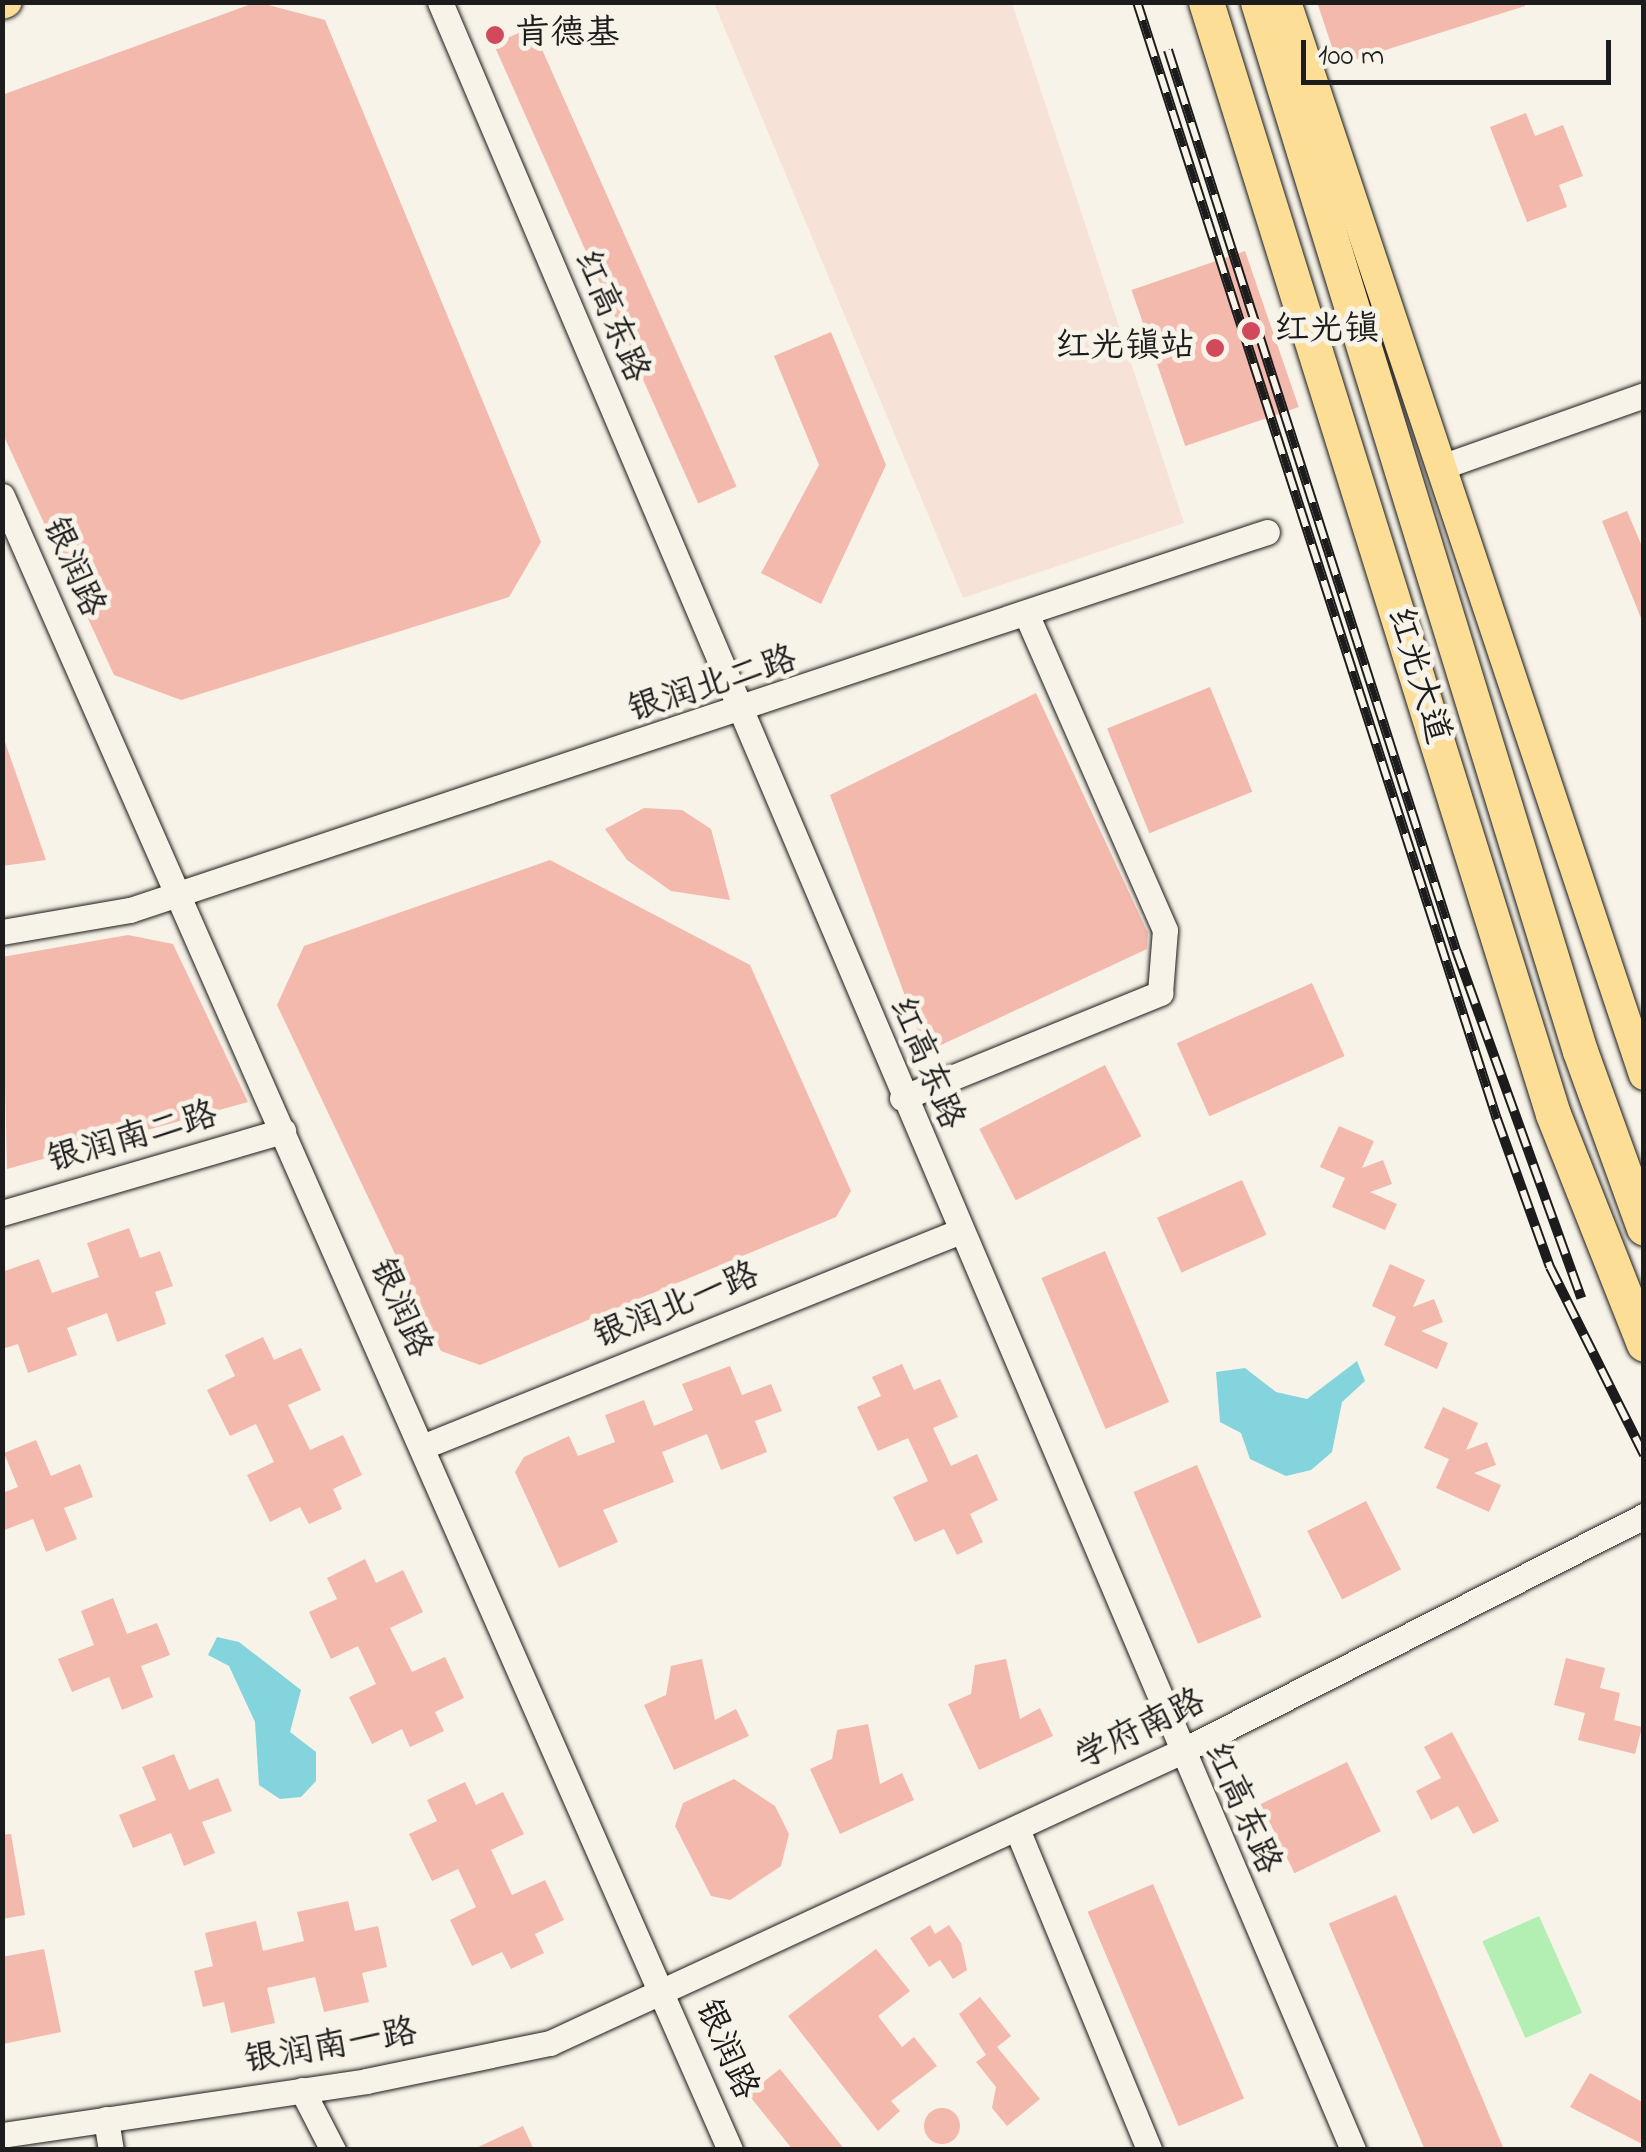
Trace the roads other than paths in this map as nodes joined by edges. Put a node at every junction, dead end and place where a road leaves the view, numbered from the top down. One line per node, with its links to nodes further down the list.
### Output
1 (440, 2): 10 (street, 红高东路)
2 (1206, 2): 20 (highway, 红光大道)
3 (1258, 2): 18 (highway, 红光大道)
4 (1286, 2): 6 (main road)
5 (1644, 394): 6 (street)
6 (1441, 467): 14 (main road)
7 (2, 496): 11 (street, 银润路)
8 (1268, 532): 9 (street, 银润北二路)
9 (1027, 616): 10 (street, 银润北二路); 15 (street)
10 (740, 714): 11 (street, 银润北二路); 15 (street, 红高东路)
11 (176, 895): 12 (street); 13 (street); 16 (street, 银润路)
12 (2, 915)
13 (2, 932)
14 (1644, 1075)
15 (902, 1098): 19 (street, 红高东路)
16 (283, 1132): 17 (street, 银润南二路); 21 (street, 银润路)
17 (2, 1214)
18 (1644, 1228)
19 (958, 1232): 21 (street, 银润北一路); 23 (street, 红高东路)
20 (1644, 1344)
21 (422, 1447): 25 (street, 银润路)
22 (1644, 1516): 23 (street, 学府南路)
23 (1178, 1754): 24 (street, 学府南路); 33 (street, 红高东路)
24 (1016, 1829): 25 (street, 学府南路); 32 (street)
25 (662, 1995): 26 (street, 银润南一路); 31 (street, 银润路)
26 (302, 2090): 27 (street, 银润南一路); 30 (street)
27 (106, 2119): 28 (street, 银润南一路); 29 (street)
28 (2, 2134)
29 (111, 2150)
30 (333, 2150)
31 (730, 2150)
32 (1148, 2150)
33 (1352, 2150)

